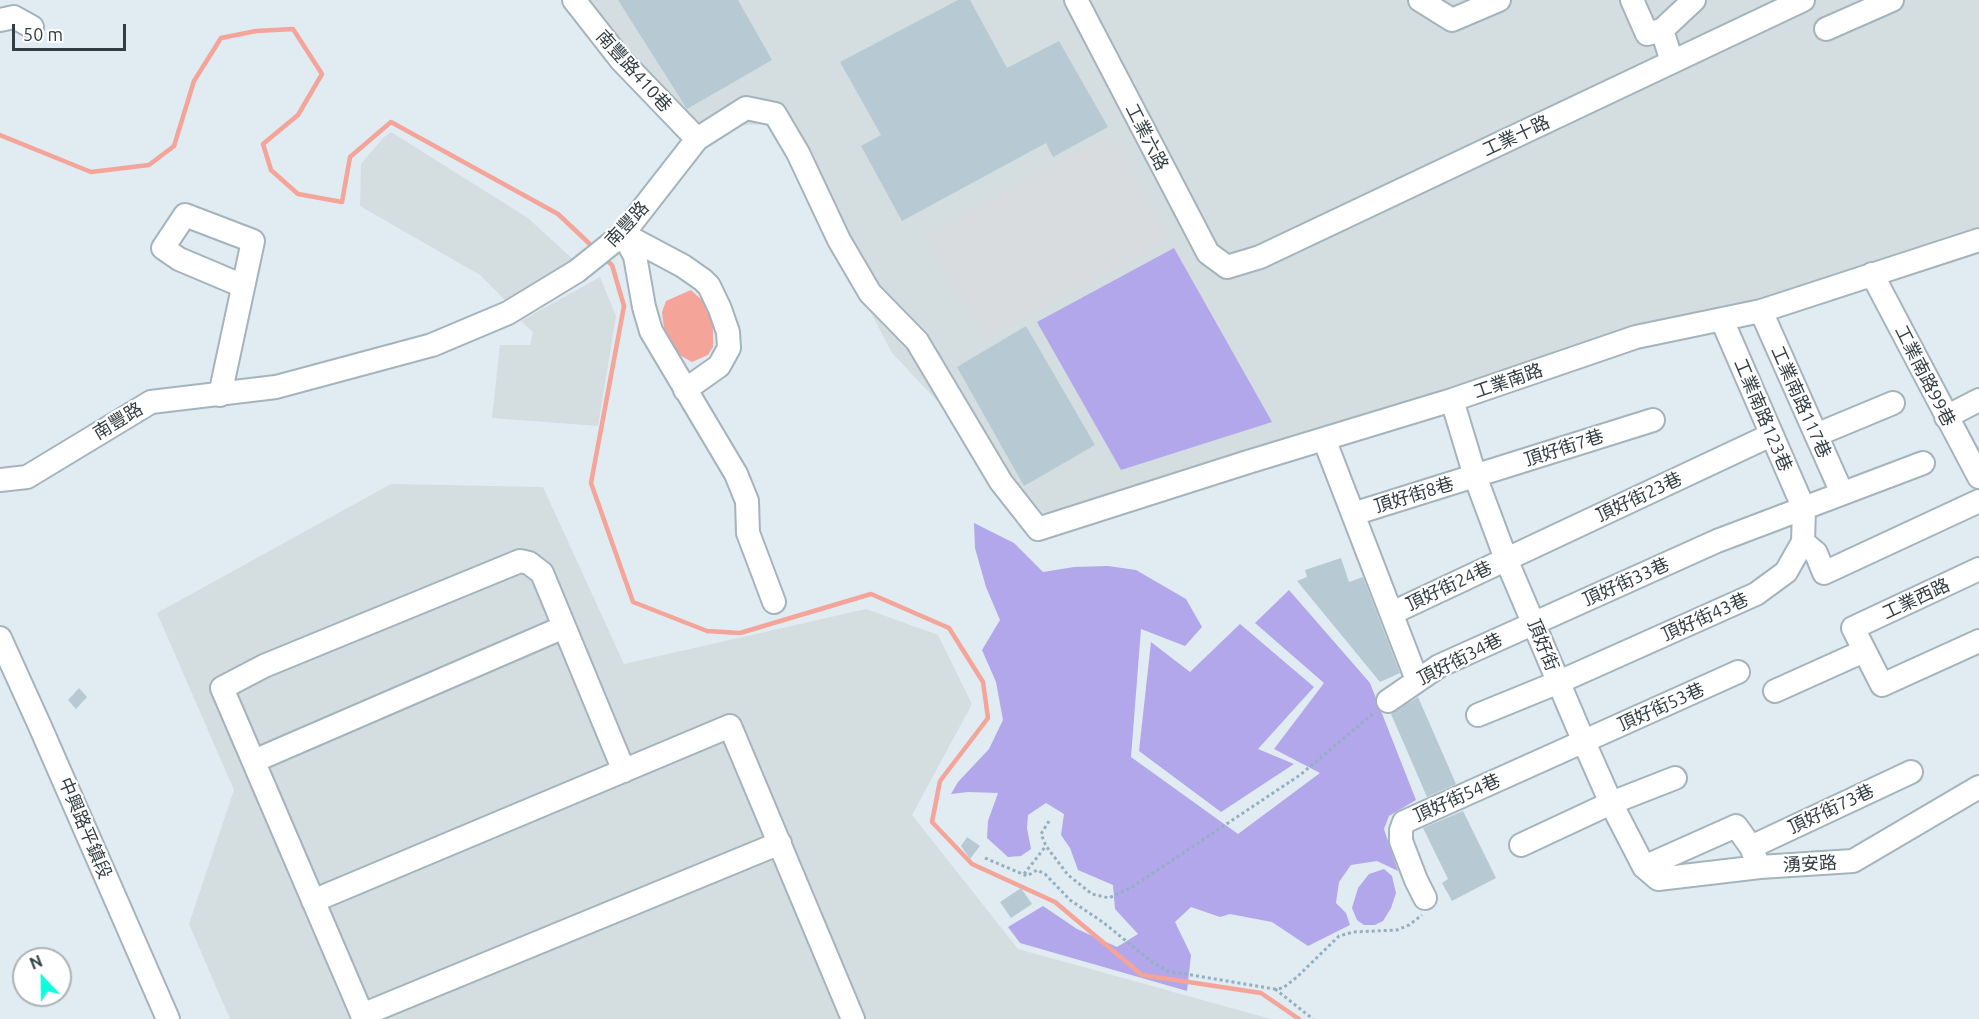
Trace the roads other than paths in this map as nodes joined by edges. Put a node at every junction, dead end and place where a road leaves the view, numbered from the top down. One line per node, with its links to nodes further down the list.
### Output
1 (574, 0): 14 (street, 南豐路410巷)
2 (1076, 0): 17 (street, 工業六路)
3 (1420, 0): 4 (street)
4 (1499, 0)
5 (1632, 0): 12 (street)
6 (1694, 0): 12 (street)
7 (1803, 0): 13 (street, 工業十路)
8 (1892, 0): 11 (street)
9 (0, 20): 10 (street)
10 (32, 27)
11 (1826, 29)
12 (1662, 30): 13 (street)
13 (1672, 62): 17 (street, 工業十路)
14 (697, 139): 15 (street, 南豐路); 40 (street, 南豐路)
15 (623, 234): 22 (street); 22 (street); 23 (street, 南豐路)
16 (1979, 240): 18 (street, 工業南路)
17 (1227, 267)
18 (1872, 274): 20 (street, 工業南路); 27 (street, 工業南路99巷)
19 (243, 286): 23 (street)
20 (1761, 311): 21 (street, 工業南路); 30 (street, 工業南路117巷)
21 (1722, 320): 24 (street, 工業南路); 29 (street, 工業南路123巷)
22 (685, 390): 44 (street)
23 (220, 395): 35 (street, 南豐路)
24 (1452, 400): 31 (street, 工業南路); 33 (street, 頂好街)
25 (1979, 400): 27 (street)
26 (1893, 403): 30 (street)
27 (1946, 417): 34 (street, 工業南路99巷)
28 (1653, 420): 33 (street, 頂好街7巷)
29 (1771, 435): 38 (street, 工業南路123巷); 42 (street, 頂好街23巷)
30 (1816, 435): 36 (street, 工業南路117巷)
31 (1323, 440): 39 (street); 40 (street, 工業南路)
32 (1923, 463): 36 (street, 頂好街33巷)
33 (1475, 476): 39 (street, 頂好街8巷); 42 (street, 頂好街)
34 (1979, 477)
35 (0, 480)
36 (1842, 493): 38 (street, 頂好街33巷)
37 (1979, 501): 41 (street)
38 (1804, 509): 41 (street, 頂好街43巷); 46 (street, 頂好街33巷)
39 (1353, 514): 45 (street)
40 (1038, 529)
41 (1803, 542): 53 (street, 頂好街43巷)
42 (1506, 559): 45 (street, 頂好街24巷); 46 (street, 頂好街)
43 (1979, 569): 50 (street, 工業西路)
44 (774, 602)
45 (1392, 613): 52 (street)
46 (1534, 623): 52 (street, 頂好街34巷); 53 (street, 頂好街)
47 (564, 627): 58 (street); 58 (street); 59 (street)
48 (0, 638): 72 (street, 中興路平鎮段)
49 (1979, 641): 50 (street)
50 (1864, 651): 54 (street)
51 (1738, 672): 57 (street, 頂好街53巷)
52 (1416, 680): 55 (street, 頂好街34巷)
53 (1558, 682): 56 (street, 頂好街43巷); 57 (street, 頂好街)
54 (1775, 692)
55 (1388, 701)
56 (1478, 715)
57 (1584, 742): 63 (street, 頂好街); 68 (street, 頂好街54巷)
58 (254, 761): 69 (street)
59 (624, 771): 64 (street); 69 (street)
60 (1911, 772): 66 (street, 頂好街73巷)
61 (1675, 778): 63 (street)
62 (1979, 787): 66 (street, 湧安路)
63 (1611, 803): 65 (street); 67 (street, 頂好街)
64 (780, 843): 70 (street); 71 (street)
65 (1521, 845)
66 (1755, 857): 67 (street, 湧安路); 67 (street)
67 (1651, 873)
68 (1425, 898)
69 (313, 901): 71 (street)
70 (844, 1016)
71 (363, 1017)
72 (168, 1019)

